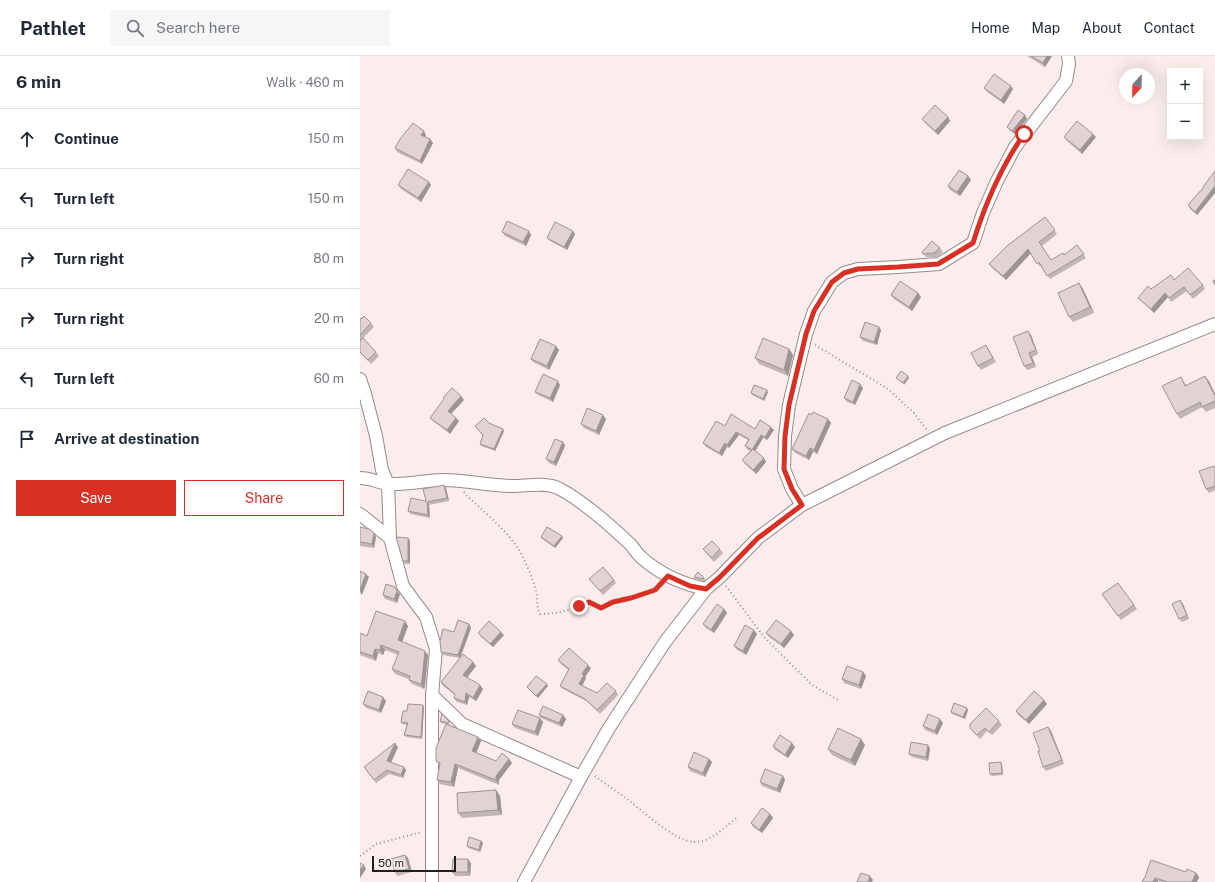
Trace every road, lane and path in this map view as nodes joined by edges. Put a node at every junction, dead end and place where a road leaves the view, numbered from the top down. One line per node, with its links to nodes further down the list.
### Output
1 (1068, 56): 3 (street)
2 (1215, 324): 5 (street)
3 (805, 339): 5 (path); 9 (street)
4 (360, 379): 8 (street)
5 (934, 439): 9 (street)
6 (360, 478): 8 (street)
7 (457, 481): 8 (street); 12 (street); 12 (path)
8 (388, 484): 11 (street)
9 (802, 505): 13 (street)
10 (360, 514): 11 (street)
11 (390, 538): 15 (street)
12 (668, 576): 14 (street)
13 (720, 577): 14 (street); 16 (path)
14 (706, 589): 17 (street)
15 (432, 695): 17 (street); 19 (street)
16 (838, 700)
17 (583, 773): 18 (path); 22 (street)
18 (738, 817)
19 (433, 829): 20 (path); 21 (street)
20 (360, 856)
21 (432, 882)
22 (524, 882)

